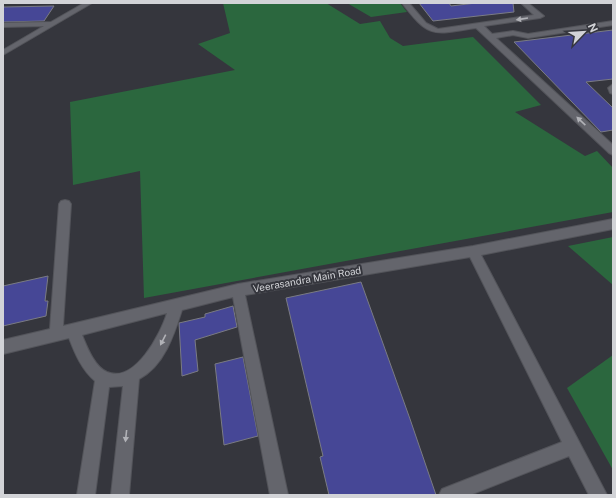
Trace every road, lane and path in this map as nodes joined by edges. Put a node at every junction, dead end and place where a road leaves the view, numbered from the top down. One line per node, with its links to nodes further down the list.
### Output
1 (90, 3): 5 (street)
2 (405, 3): 8 (street)
3 (524, 3): 6 (street)
4 (613, 23): 6 (street)
5 (52, 24): 7 (street); 10 (street)
6 (549, 24): 8 (street, one-way to 8); 9 (street)
7 (3, 25)
8 (480, 26): 9 (street)
9 (490, 37): 13 (street, one-way to 9)
10 (3, 53)
11 (613, 87): 12 (street)
12 (613, 91)
13 (612, 149)
14 (65, 204): 20 (street)
15 (613, 224): 16 (street, Veerasandra Main Road)
16 (473, 250): 17 (street, Veerasandra Main Road); 24 (street)
17 (238, 290): 18 (street, Veerasandra Main Road); 27 (street)
18 (177, 304): 19 (street, Veerasandra Main Road); 22 (street, one-way to 22)
19 (72, 330): 20 (street, Veerasandra Main Road); 23 (street)
20 (56, 334): 21 (street, Veerasandra Main Road)
21 (3, 348)
22 (132, 375): 23 (street); 26 (street, one-way to 26)
23 (103, 378): 25 (street)
24 (573, 446): 28 (street); 29 (street)
25 (86, 495)
26 (120, 495)
27 (279, 495)
28 (448, 495)
29 (598, 495)

